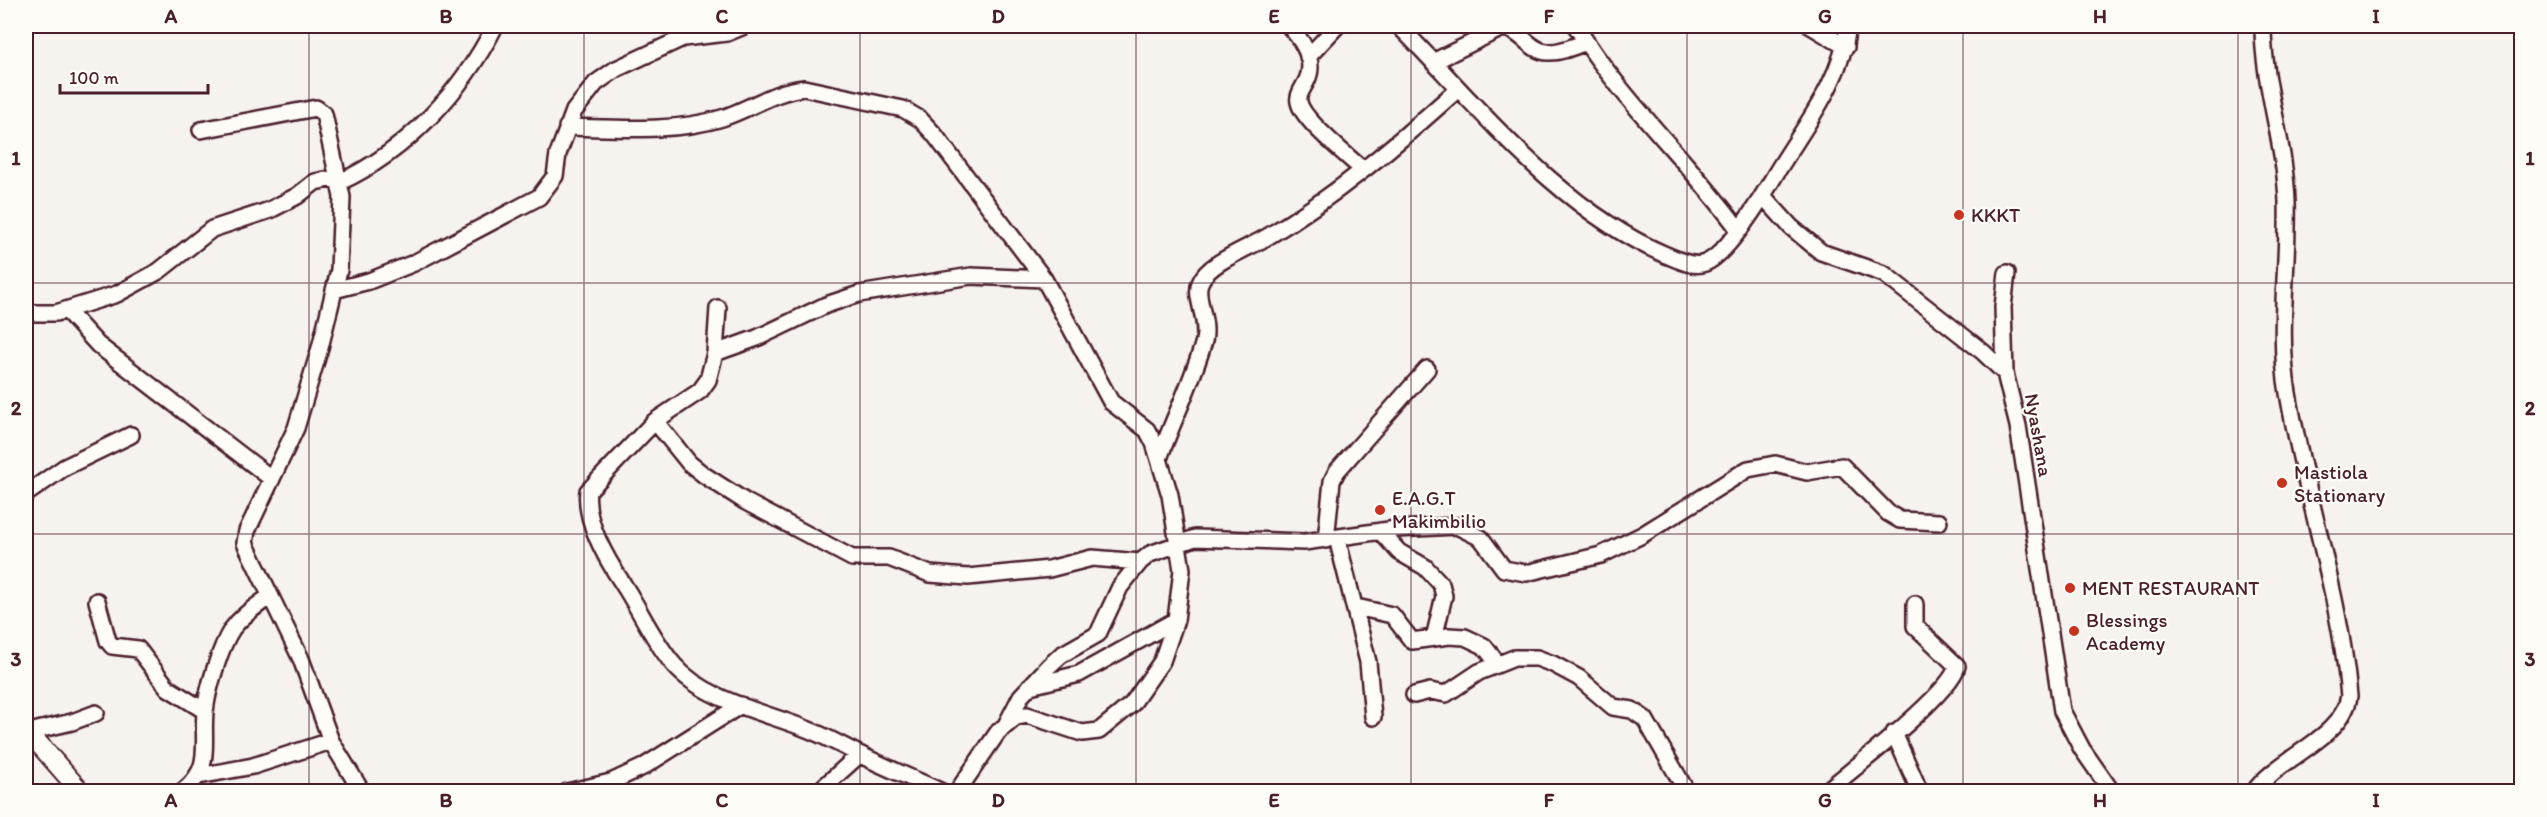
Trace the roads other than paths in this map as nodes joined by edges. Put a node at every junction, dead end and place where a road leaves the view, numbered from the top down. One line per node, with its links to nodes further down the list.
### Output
1 (495, 26): 19 (street)
2 (744, 26): 10 (street)
3 (1289, 26): 13 (street)
4 (1336, 26): 13 (street)
5 (1399, 26): 14 (street)
6 (1576, 26): 11 (street)
7 (1811, 26): 12 (street)
8 (1848, 26): 12 (street)
9 (2263, 26): 73 (street)
10 (682, 32): 16 (street)
11 (1586, 42): 14 (street); 21 (street)
12 (1846, 47): 20 (street)
13 (1308, 57): 18 (street)
14 (1433, 62): 15 (street)
15 (1458, 89): 18 (street); 21 (street)
16 (567, 127): 23 (street); 24 (street)
17 (201, 130): 19 (street)
18 (1363, 170): 31 (street)
19 (339, 180): 24 (street); 26 (street)
20 (1763, 196): 21 (street); 30 (street, Nyashana)
21 (1739, 230)
22 (2007, 273): 30 (street)
23 (1044, 279): 28 (street); 33 (street)
24 (334, 290): 36 (street)
25 (718, 308): 28 (street)
26 (67, 310): 27 (street); 36 (street)
27 (26, 313)
28 (715, 353): 32 (street)
29 (1427, 369): 40 (street)
30 (2005, 373): 72 (street, Nyashana)
31 (1176, 413): 33 (street); 35 (street)
32 (655, 421): 42 (street); 52 (street)
33 (1147, 430): 35 (street)
34 (130, 435): 37 (street)
35 (1160, 456): 41 (street)
36 (272, 479): 43 (street)
37 (26, 494)
38 (1939, 522): 39 (street)
39 (1380, 531): 40 (street); 48 (street)
40 (1332, 539): 41 (street); 46 (street)
41 (1179, 543): 42 (street); 47 (street)
42 (1140, 562): 50 (street)
43 (270, 596): 53 (street); 59 (street)
44 (97, 601): 53 (street)
45 (1915, 604): 58 (street)
46 (1356, 607): 48 (street); 55 (street)
47 (1176, 620): 50 (street); 56 (street)
48 (1434, 638): 49 (street)
49 (1498, 664): 51 (street); 69 (street)
50 (1030, 686): 56 (street)
51 (1414, 695)
52 (741, 705): 60 (street); 66 (street)
53 (205, 711): 61 (street)
54 (96, 713): 57 (street)
55 (1373, 717)
56 (1006, 723): 68 (street)
57 (27, 731): 63 (main road)
58 (1894, 733): 70 (street); 71 (street)
59 (332, 741): 61 (street); 65 (street)
60 (859, 755): 62 (street); 67 (street)
61 (200, 776): 64 (street)
62 (932, 789)
63 (81, 792)
64 (182, 792)
65 (362, 792)
66 (567, 792)
67 (818, 792)
68 (957, 792)
69 (1687, 792)
70 (1825, 792)
71 (1920, 792)
72 (2112, 792)
73 (2254, 792)

